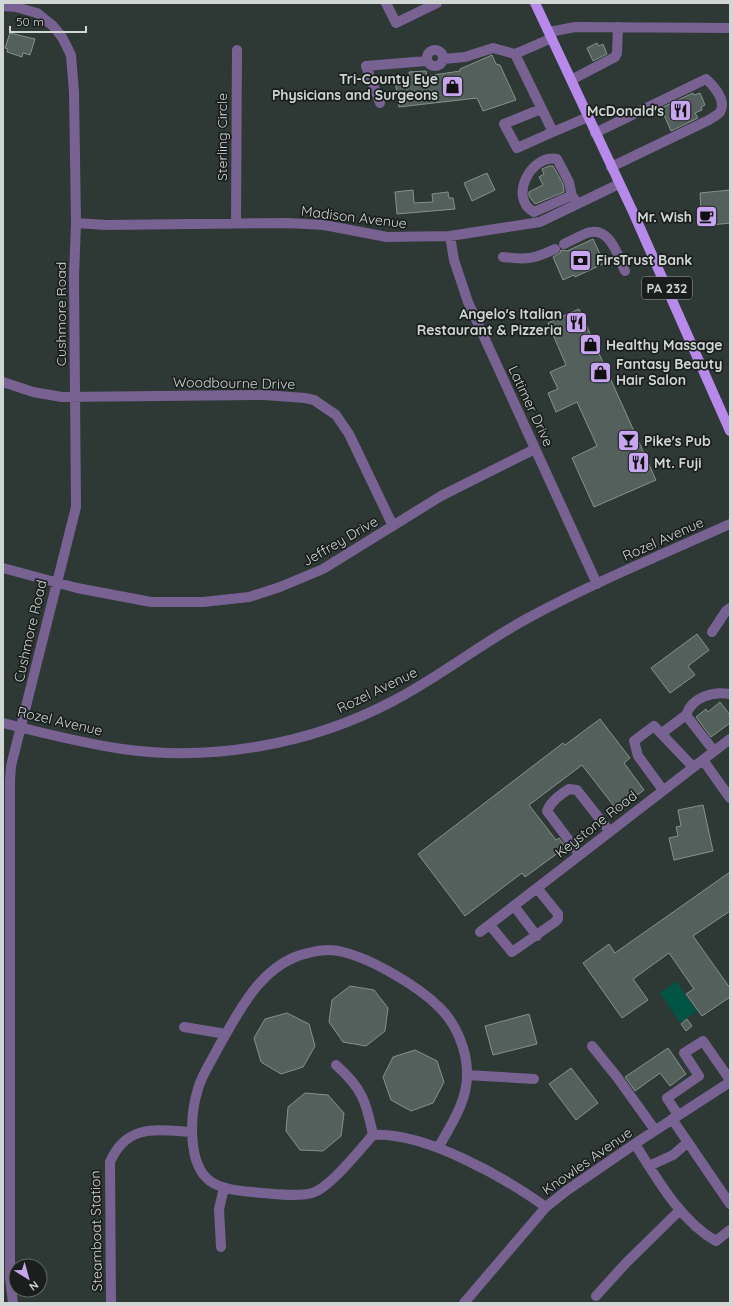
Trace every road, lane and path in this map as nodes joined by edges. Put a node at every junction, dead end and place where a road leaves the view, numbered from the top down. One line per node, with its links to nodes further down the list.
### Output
1 (386, 3): 2 (street)
2 (437, 3)
3 (536, 3): 7 (main road, PA 232)
4 (3, 6): 19 (street, Cushmore Road)
5 (618, 27): 6 (street); 7 (street); 10 (street)
6 (730, 28)
7 (550, 35): 9 (street); 10 (main road, PA 232)
8 (237, 50): 20 (street, Sterling Circle)
9 (514, 54): 11 (street); 12 (street)
10 (571, 80): 13 (main road, PA 232)
11 (380, 103)
12 (541, 109): 14 (street); 14 (street)
13 (588, 117): 14 (street); 15 (main road, PA 232)
14 (553, 132)
15 (595, 133): 16 (main road, PA 232); 16 (street)
16 (611, 167): 17 (main road, PA 232)
17 (619, 184): 18 (street, Madison Avenue); 28 (main road, PA 232)
18 (574, 201): 18 (street); 21 (street, Madison Avenue)
19 (76, 223): 20 (street, Madison Avenue); 27 (street, Cushmore Road)
20 (236, 223): 21 (street, Madison Avenue)
21 (450, 236): 29 (street, Latimer Drive)
22 (564, 244): 25 (street)
23 (555, 248): 24 (street)
24 (503, 257)
25 (625, 272)
26 (3, 382): 27 (street, Woodbourne Drive)
27 (75, 396): 31 (street, Woodbourne Drive); 33 (street, Cushmore Road)
28 (730, 431)
29 (535, 449): 31 (street, Jeffrey Drive); 34 (street, Latimer Drive)
30 (730, 524): 34 (street, Rozel Avenue)
31 (393, 526): 33 (street, Jeffrey Drive)
32 (3, 568): 33 (street, Jeffrey Drive)
33 (56, 582): 40 (street, Cushmore Road)
34 (597, 584): 40 (street, Rozel Avenue)
35 (730, 608): 36 (street)
36 (712, 632)
37 (730, 694): 38 (street)
38 (686, 715): 41 (street); 43 (street)
39 (3, 723): 40 (street, Rozel Avenue)
40 (21, 727): 77 (street, Cushmore Road)
41 (662, 733): 45 (street); 46 (street)
42 (730, 739): 43 (street, Keystone Road)
43 (714, 751): 44 (street, Keystone Road)
44 (703, 760): 45 (street, Keystone Road); 47 (street)
45 (693, 767): 46 (street, Keystone Road)
46 (663, 790): 48 (street, Keystone Road)
47 (730, 798)
48 (610, 832): 49 (street, Keystone Road); 49 (street)
49 (580, 855): 50 (street, Keystone Road)
50 (538, 888): 51 (street, Keystone Road); 54 (street)
51 (514, 906): 52 (street, Keystone Road); 54 (street)
52 (490, 925): 53 (street, Keystone Road); 54 (street)
53 (480, 932)
54 (537, 936)
55 (184, 1027): 56 (street)
56 (226, 1034): 59 (street); 64 (street)
57 (592, 1046): 63 (street)
58 (336, 1065): 65 (street)
59 (467, 1075): 60 (street); 68 (street)
60 (534, 1079)
61 (730, 1081): 62 (street, Knowles Avenue); 62 (street)
62 (675, 1117): 63 (street, Knowles Avenue); 66 (street)
63 (655, 1130): 67 (street, Knowles Avenue)
64 (192, 1132): 70 (street); 78 (street, Steamboat Station)
65 (373, 1135): 68 (street); 70 (street)
66 (688, 1142): 69 (street); 71 (street)
67 (635, 1144): 69 (street); 72 (street, Knowles Avenue)
68 (438, 1148): 72 (street)
69 (649, 1166): 73 (street)
70 (224, 1188): 75 (street)
71 (730, 1204)
72 (546, 1207): 79 (street, Knowles Avenue)
73 (680, 1210): 74 (street); 76 (street)
74 (730, 1230)
75 (221, 1247)
76 (596, 1296)
77 (13, 1303)
78 (111, 1303)
79 (464, 1303)

